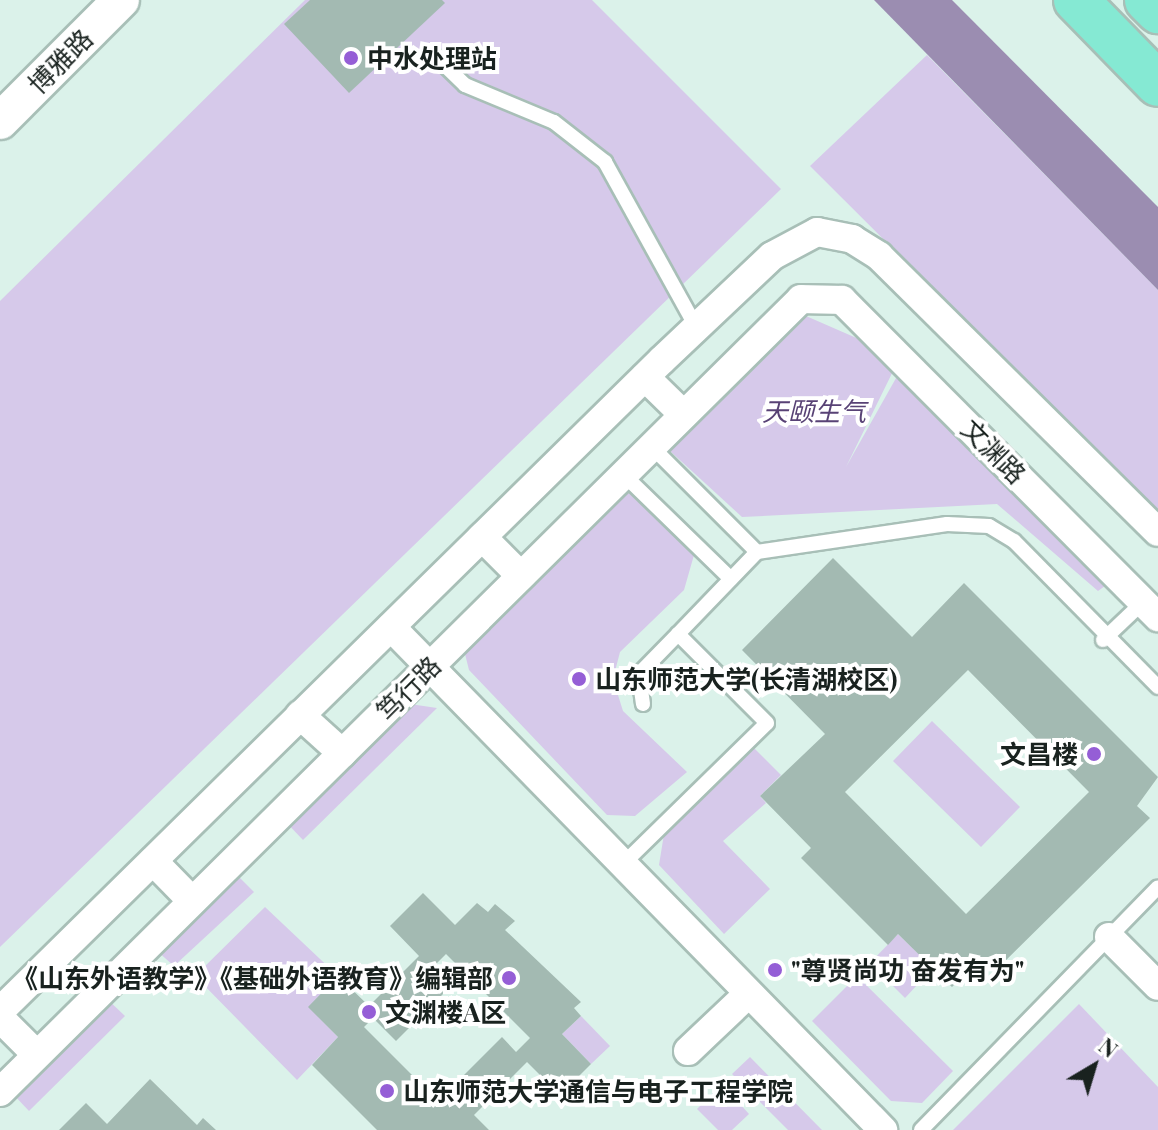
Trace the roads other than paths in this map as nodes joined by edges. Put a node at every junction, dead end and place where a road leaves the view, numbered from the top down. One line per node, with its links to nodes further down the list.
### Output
1 (121, 0): 7 (street, 博雅路)
2 (1076, 0): 6 (main road)
3 (1147, 0): 4 (main road)
4 (1158, 11)
5 (432, 53): 9 (lane)
6 (1158, 84)
7 (0, 121)
8 (823, 296): 11 (street, 笃行路); 19 (street, 文渊路)
9 (696, 327): 10 (street, 笃行路); 14 (street, 笃行路)
10 (645, 377): 11 (street); 15 (street, 笃行路)
11 (684, 415): 12 (street, 笃行路)
12 (652, 447): 13 (street, 笃行路); 16 (lane)
13 (624, 475): 17 (street, 笃行路); 18 (lane)
14 (1158, 532)
15 (482, 537): 17 (street); 20 (street, 笃行路)
16 (757, 552): 18 (lane); 22 (lane)
17 (521, 576): 23 (street, 笃行路)
18 (731, 579): 21 (lane)
19 (1151, 610): 22 (lane)
20 (391, 627): 23 (street); 26 (street, 笃行路)
21 (678, 634): 25 (lane); 29 (lane)
22 (1105, 638): 24 (lane)
23 (430, 667): 27 (street, 笃行路); 29 (street)
24 (1158, 687)
25 (643, 704)
26 (300, 715): 27 (street); 28 (street, 笃行路)
27 (342, 753): 31 (street, 笃行路)
28 (153, 861): 31 (street); 35 (street, 笃行路)
29 (621, 866): 34 (street)
30 (1158, 887): 32 (lane)
31 (192, 901): 38 (street, 笃行路)
32 (1109, 937): 33 (street); 41 (lane)
33 (1158, 986)
34 (748, 994): 37 (street); 40 (street)
35 (0, 1011)
36 (0, 1018): 38 (street)
37 (688, 1051)
38 (37, 1055): 39 (street, 笃行路)
39 (0, 1092)
40 (883, 1130)
41 (921, 1130)

